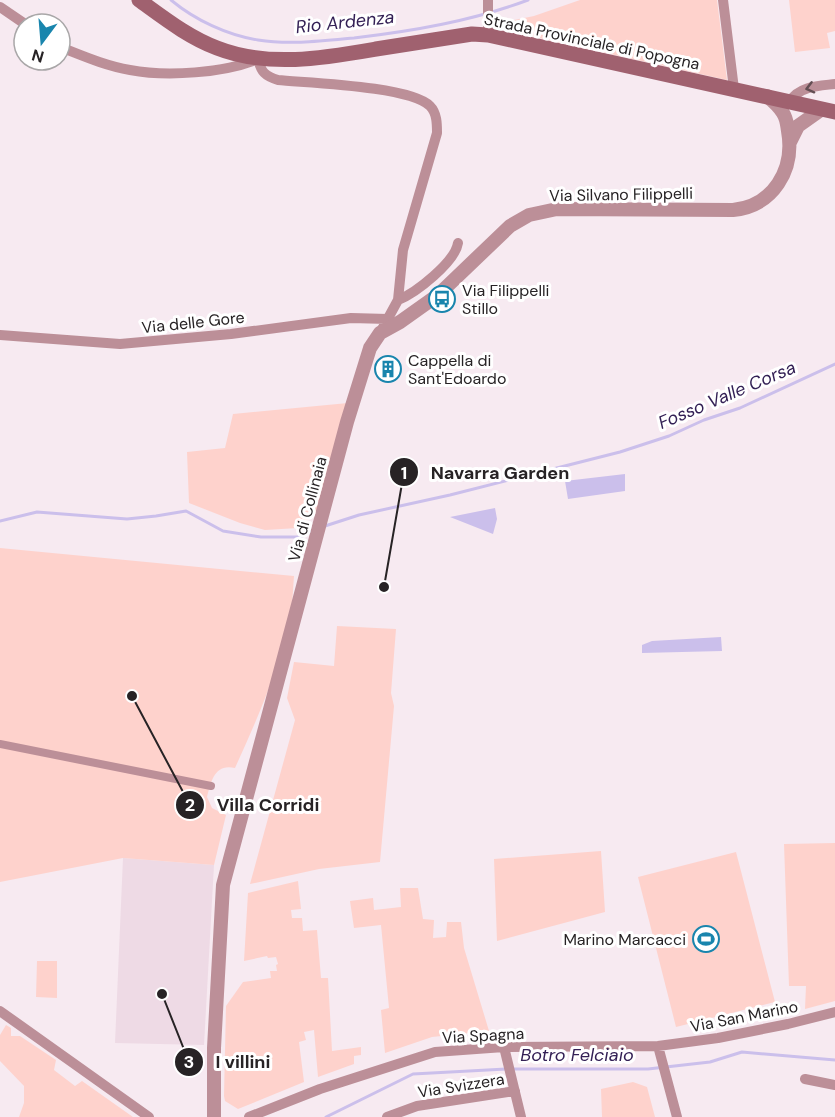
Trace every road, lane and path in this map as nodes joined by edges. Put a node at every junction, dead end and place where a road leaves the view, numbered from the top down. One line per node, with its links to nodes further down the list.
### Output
1 (139, 0): 6 (main road, Strada Provinciale di Popogna)
2 (723, 0): 8 (street)
3 (488, 3): 4 (street)
4 (488, 35): 6 (main road, Strada Provinciale di Popogna); 8 (main road, Strada Provinciale di Popogna)
5 (72, 51): 6 (street)
6 (258, 59): 13 (street, Via di Collinaia)
7 (835, 84): 9 (street, one-way to 9)
8 (734, 89): 9 (main road, Strada Provinciale di Popogna)
9 (792, 107): 10 (main road, Strada Provinciale di Popogna); 11 (street, Via Silvano Filippelli); 11 (street, Via Silvano Filippelli)
10 (828, 110): 11 (street)
11 (792, 137): 15 (street, Via Silvano Filippelli)
12 (458, 243): 13 (street)
13 (398, 300): 14 (street, Via di Collinaia)
14 (388, 319): 15 (street, Via di Collinaia); 16 (street, Via delle Gore)
15 (380, 333): 28 (street, Via di Collinaia)
16 (0, 335)
17 (0, 744): 18 (street)
18 (211, 786)
19 (0, 1011): 27 (street)
20 (835, 1012): 21 (street, Via San Marino)
21 (658, 1046): 22 (street, Via Spagna); 32 (street)
22 (504, 1047): 25 (street); 29 (street, Via Spagna)
23 (805, 1079): 24 (street)
24 (835, 1085)
25 (514, 1089): 26 (street, Via Svizzera); 31 (street)
26 (413, 1113): 30 (street, Via Svizzera)
27 (148, 1117)
28 (214, 1117)
29 (249, 1117)
30 (387, 1117)
31 (521, 1117)
32 (676, 1117)

